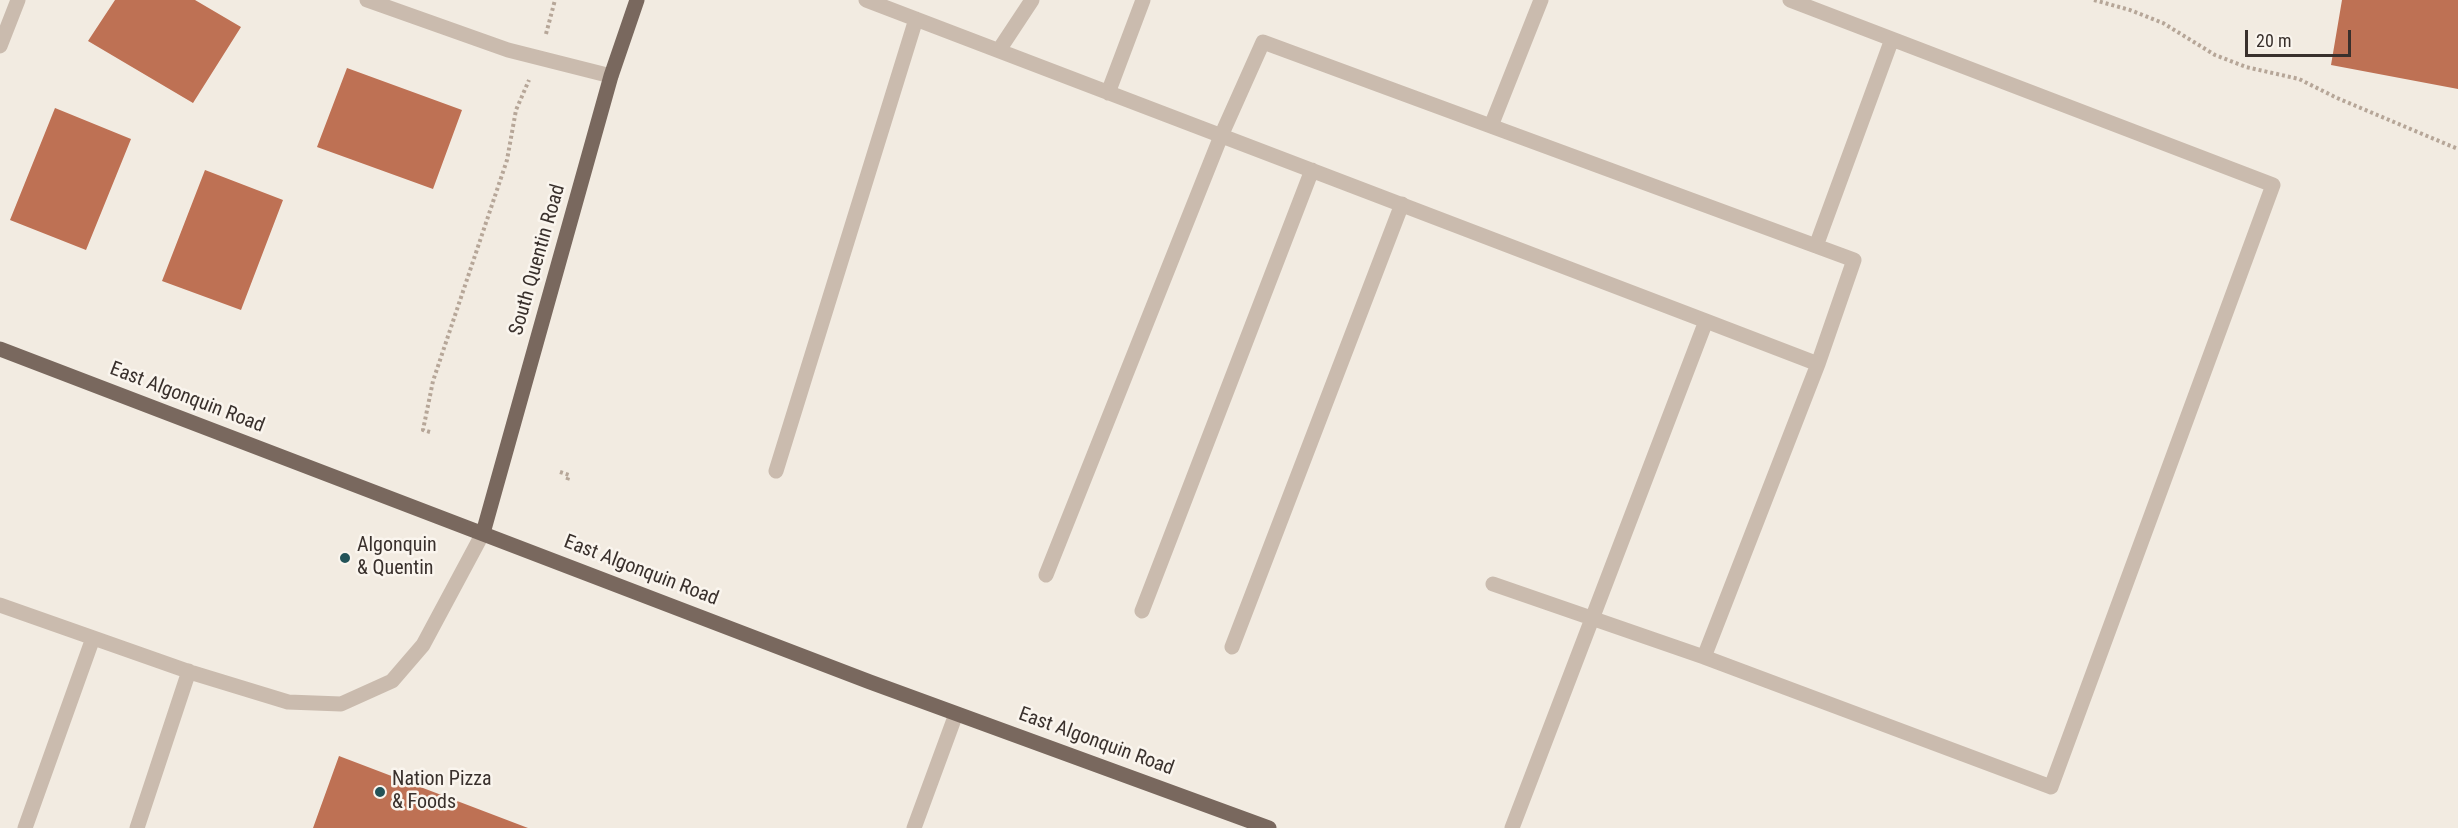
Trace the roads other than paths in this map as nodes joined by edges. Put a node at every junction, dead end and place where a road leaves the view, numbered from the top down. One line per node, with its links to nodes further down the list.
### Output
1 (18, 0): 11 (street)
2 (366, 0): 13 (street)
3 (637, 0): 13 (main road, South Quentin Road)
4 (866, 0): 9 (street)
5 (1032, 0): 12 (street)
6 (1143, 0): 14 (street)
7 (1541, 0): 15 (street)
8 (1790, 0): 10 (street)
9 (916, 19): 12 (street); 23 (street)
10 (1892, 39): 19 (street); 32 (street)
11 (0, 46)
12 (999, 50): 14 (street)
13 (611, 76): 24 (main road, South Quentin Road)
14 (1108, 93): 16 (street)
15 (1491, 126): 16 (street); 19 (street)
16 (1221, 136): 17 (street); 25 (street)
17 (1312, 170): 18 (street); 28 (street)
18 (1401, 204): 20 (street); 31 (street)
19 (1816, 246): 22 (street)
20 (1706, 321): 22 (street); 29 (street)
21 (0, 349): 24 (main road, East Algonquin Road)
22 (1818, 364): 32 (street)
23 (776, 471)
24 (483, 532): 33 (street); 34 (main road, East Algonquin Road)
25 (1046, 575)
26 (1493, 584): 29 (street)
27 (0, 605): 30 (street)
28 (1142, 611)
29 (1592, 619): 32 (street); 39 (street)
30 (93, 638): 33 (street); 35 (street)
31 (1232, 647)
32 (1704, 657)
33 (189, 671): 36 (street)
34 (956, 714): 37 (street); 38 (main road, East Algonquin Road)
35 (25, 828)
36 (137, 828)
37 (914, 828)
38 (1269, 828)
39 (1512, 828)

